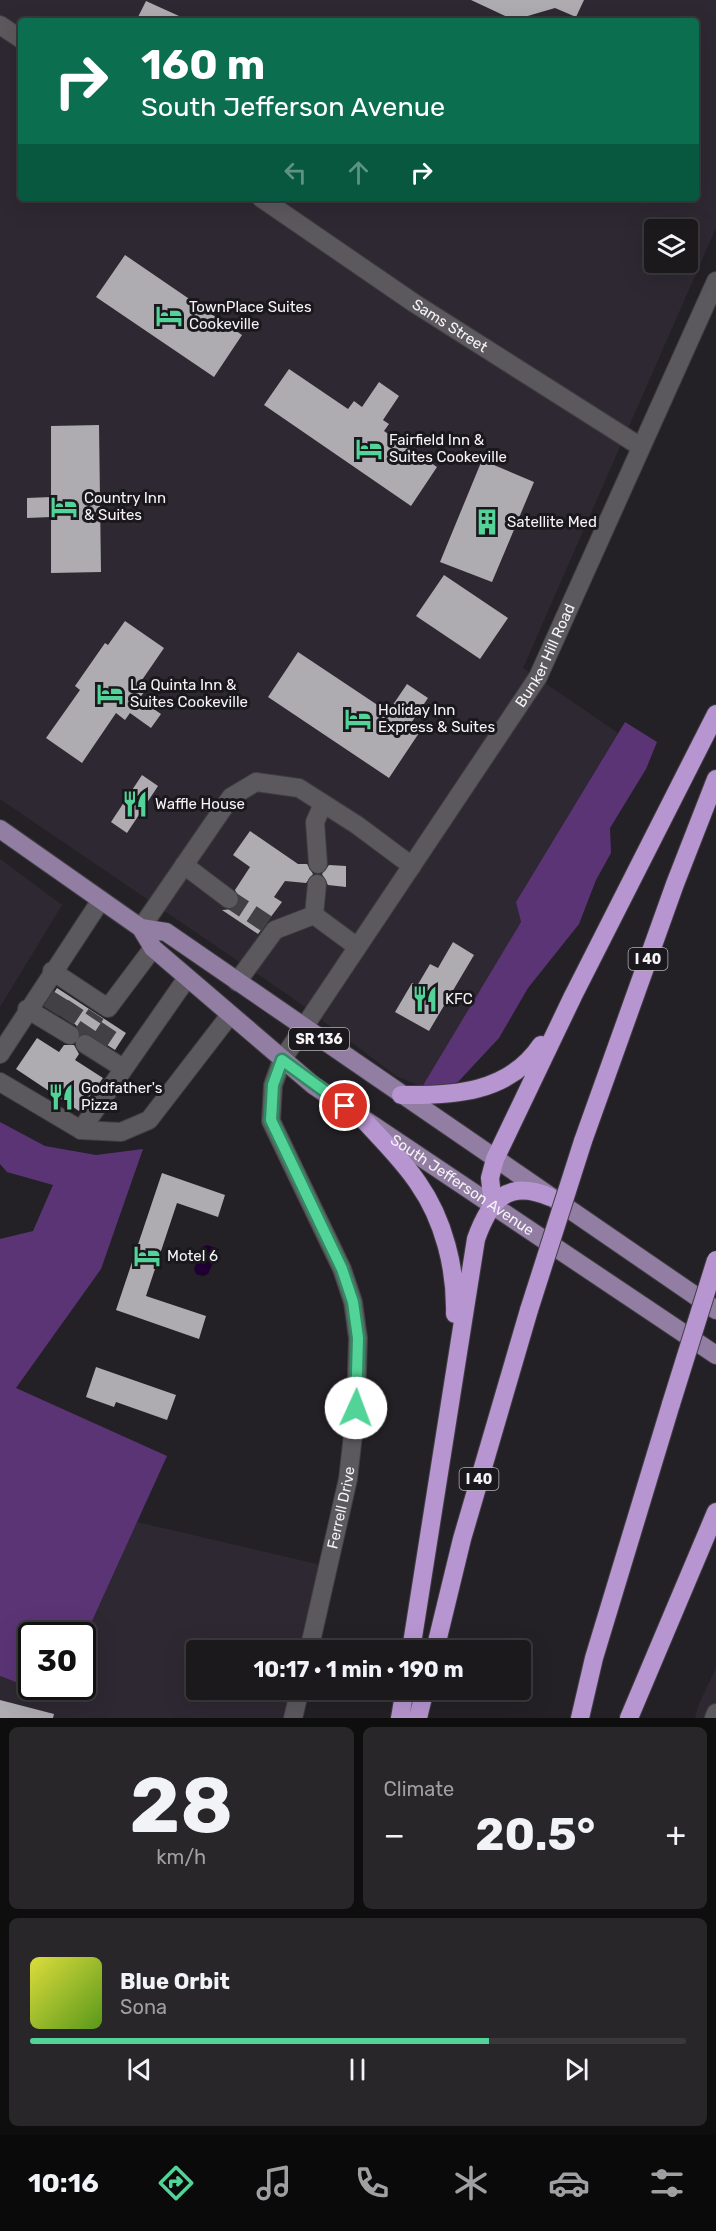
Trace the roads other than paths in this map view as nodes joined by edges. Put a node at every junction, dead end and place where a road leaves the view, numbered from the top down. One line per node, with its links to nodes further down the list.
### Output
1 (0, 25): 2 (street)
2 (18, 37)
3 (265, 201): 5 (street, Sams Street)
4 (716, 281): 5 (street, Bunker Hill Road)
5 (641, 447): 12 (street, Bunker Hill Road)
6 (716, 714): 23 (highway)
7 (716, 779): 44 (highway, I 40, bridge)
8 (323, 804): 10 (street); 11 (street); 12 (street)
9 (0, 829): 15 (main road, South Jefferson Avenue / SR 136)
10 (318, 864)
11 (184, 865): 14 (street); 17 (street)
12 (412, 866): 18 (street, Bunker Hill Road)
13 (317, 884): 16 (street)
14 (229, 898)
15 (101, 900): 17 (main road, South Jefferson Avenue / SR 136); 20 (street)
16 (314, 915): 18 (street); 22 (street)
17 (141, 928): 19 (main road, South Jefferson Avenue / SR 136); 22 (main road, South Jefferson Avenue / SR 136)
18 (356, 946): 26 (street, Bunker Hill Road)
19 (153, 948): 20 (street); 21 (main road, South Jefferson Avenue / SR 136)
20 (52, 971): 24 (street)
21 (188, 978): 25 (main road, South Jefferson Avenue / SR 136); 29 (street)
22 (237, 982): 26 (main road, South Jefferson Avenue / SR 136)
23 (573, 996): 31 (highway); 34 (highway)
24 (27, 1009): 27 (street); 29 (street)
25 (230, 1015): 28 (main road, South Jefferson Avenue / SR 136); 33 (street)
26 (303, 1028): 28 (street, Bunker Hill Road); 31 (main road, South Jefferson Avenue / SR 136)
27 (0, 1053)
28 (282, 1060): 32 (main road, South Jefferson Avenue / SR 136); 42 (street, Ferrell Drive)
29 (123, 1068): 33 (street)
30 (0, 1082): 33 (street)
31 (401, 1095): 34 (main road, South Jefferson Avenue / SR 136)
32 (361, 1117): 36 (main road, South Jefferson Avenue / SR 136); 40 (highway)
33 (81, 1130)
34 (495, 1159): 35 (main road, South Jefferson Avenue / SR 136); 36 (highway)
35 (550, 1197): 36 (highway); 38 (main road, South Jefferson Avenue / SR 136)
36 (493, 1205): 39 (main road, South Jefferson Avenue / SR 136); 40 (highway)
37 (716, 1260): 52 (highway, bridge)
38 (716, 1310)
39 (716, 1355)
40 (453, 1375): 43 (highway)
41 (716, 1512): 53 (highway)
42 (311, 1640)
43 (413, 1640)
44 (437, 1640)
45 (297, 1700): 49 (street)
46 (403, 1700): 50 (highway)
47 (422, 1700): 51 (highway)
48 (716, 1713): 54 (street)
49 (293, 1718)
50 (400, 1718)
51 (418, 1718)
52 (580, 1718)
53 (629, 1718)
54 (714, 1718)

